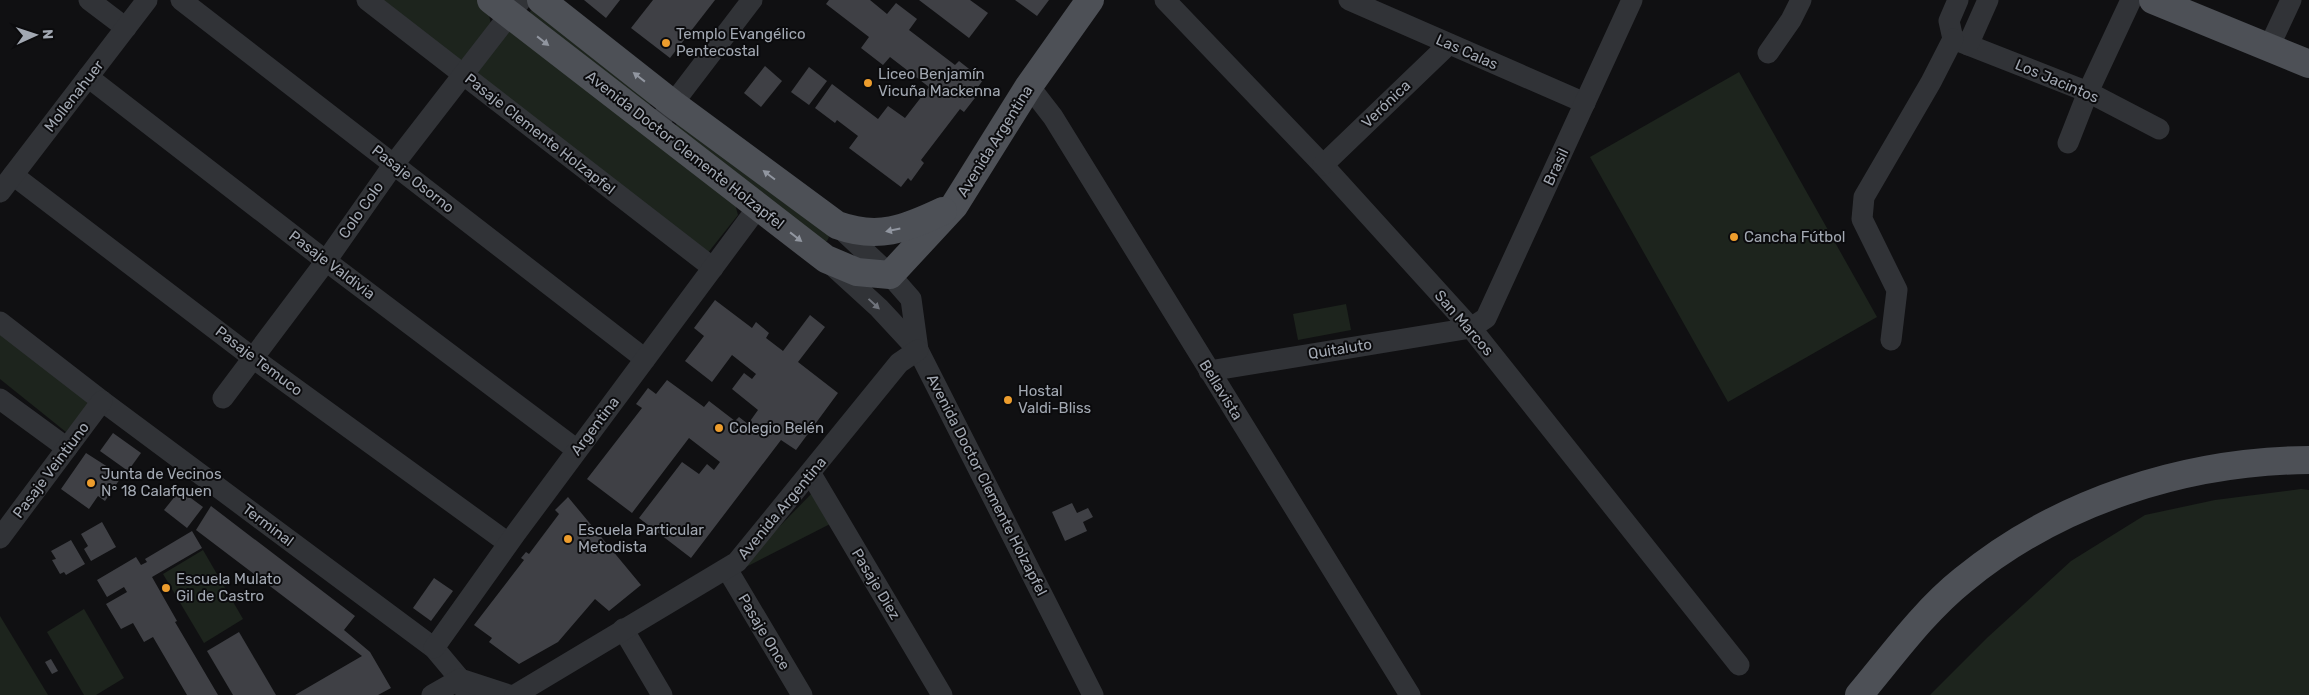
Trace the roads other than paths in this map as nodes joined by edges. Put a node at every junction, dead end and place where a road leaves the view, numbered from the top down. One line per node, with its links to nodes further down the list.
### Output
1 (89, 0): 18 (street)
2 (147, 0): 18 (street, Mollenahuer)
3 (181, 0): 33 (street, Pasaje Osorno)
4 (367, 0): 24 (street, Pasaje Clemente Holzapfel)
5 (541, 0): 29 (main road, Avenida Doctor Clemente Holzapfel, one-way to 5)
6 (752, 0): 29 (street)
7 (1090, 0): 26 (main road, Avenida Argentina)
8 (1165, 0): 34 (street, San Marcos)
9 (1349, 0): 20 (street, Las Calas)
10 (1632, 0): 28 (street, Brasil)
11 (1801, 0): 22 (street)
12 (1958, 0): 19 (street)
13 (1988, 0): 19 (street)
14 (2131, 0): 27 (street)
15 (2153, 0): 21 (main road)
16 (2291, 0): 21 (street)
17 (507, 5): 24 (street, Colo Colo); 30 (main road, Avenida Doctor Clemente Holzapfel, one-way to 30)
18 (126, 28): 25 (street, Mollenahuer)
19 (1960, 42): 27 (street, Los Jacintos); 45 (street)
20 (1449, 44): 28 (street, Las Calas); 34 (street, Verónica)
21 (2269, 47): 23 (main road)
22 (1768, 53)
23 (2309, 64)
24 (464, 74): 33 (street, Colo Colo); 41 (street, Pasaje Clemente Holzapfel)
25 (88, 77): 35 (street, Mollenahuer); 40 (street, Pasaje Valdivia)
26 (1029, 86): 36 (main road, Avenida Argentina); 49 (street, Bellavista)
27 (2088, 92): 31 (street, Los Jacintos); 32 (street)
28 (1585, 103): 44 (street, Brasil)
29 (674, 104): 30 (street); 38 (main road, Avenida Doctor Clemente Holzapfel, one-way to 29)
30 (655, 127): 37 (main road, Avenida Doctor Clemente Holzapfel)
31 (2159, 129)
32 (2068, 143)
33 (394, 164): 40 (street, Colo Colo); 48 (street, Pasaje Osorno)
34 (1323, 165): 44 (street, San Marcos)
35 (6, 183): 47 (street, Pasaje Temuco)
36 (954, 206): 38 (main road, Avenida Argentina, one-way to 38); 42 (main road)
37 (758, 207): 39 (main road, Avenida Doctor Clemente Holzapfel, one-way to 39); 41 (street, Argentina)
38 (837, 225): 42 (street, Avenida Doctor Clemente Holzapfel)
39 (826, 259): 42 (main road, Avenida Doctor Clemente Holzapfel); 46 (street, one-way to 46)
40 (326, 261): 47 (street, Colo Colo); 54 (street, Pasaje Valdivia)
41 (713, 268): 48 (street, Argentina)
42 (890, 275): 46 (street, Avenida Doctor Clemente Holzapfel)
43 (0, 322): 52 (street, Terminal)
44 (1471, 328): 49 (street, Quitaluto); 62 (street, San Marcos)
45 (1891, 340)
46 (918, 350): 56 (street, Avenida Argentina); 70 (street, Avenida Doctor Clemente Holzapfel)
47 (253, 358): 50 (street, Colo Colo); 58 (street, Pasaje Temuco)
48 (645, 359): 54 (street, Argentina)
49 (1209, 371): 71 (street, Bellavista)
50 (223, 398)
51 (1, 401): 53 (street)
52 (102, 401): 53 (street, Pasaje Veintiuno); 61 (street, Terminal)
53 (67, 448): 57 (street, Pasaje Veintiuno)
54 (577, 450): 58 (street, Argentina)
55 (2309, 460): 72 (main road)
56 (811, 474): 59 (street, Avenida Argentina); 69 (street, Pasaje Diez)
57 (0, 538)
58 (508, 543): 61 (street, Argentina)
59 (727, 569): 60 (street, Avenida Argentina); 68 (street, Pasaje Once)
60 (623, 629): 66 (street, Avenida Argentina); 67 (street)
61 (434, 648): 63 (street, Terminal)
62 (1739, 665)
63 (463, 687): 64 (street); 65 (street)
64 (432, 695)
65 (509, 695)
66 (515, 695)
67 (662, 695)
68 (802, 695)
69 (942, 695)
70 (1094, 695)
71 (1410, 695)
72 (1859, 695)

